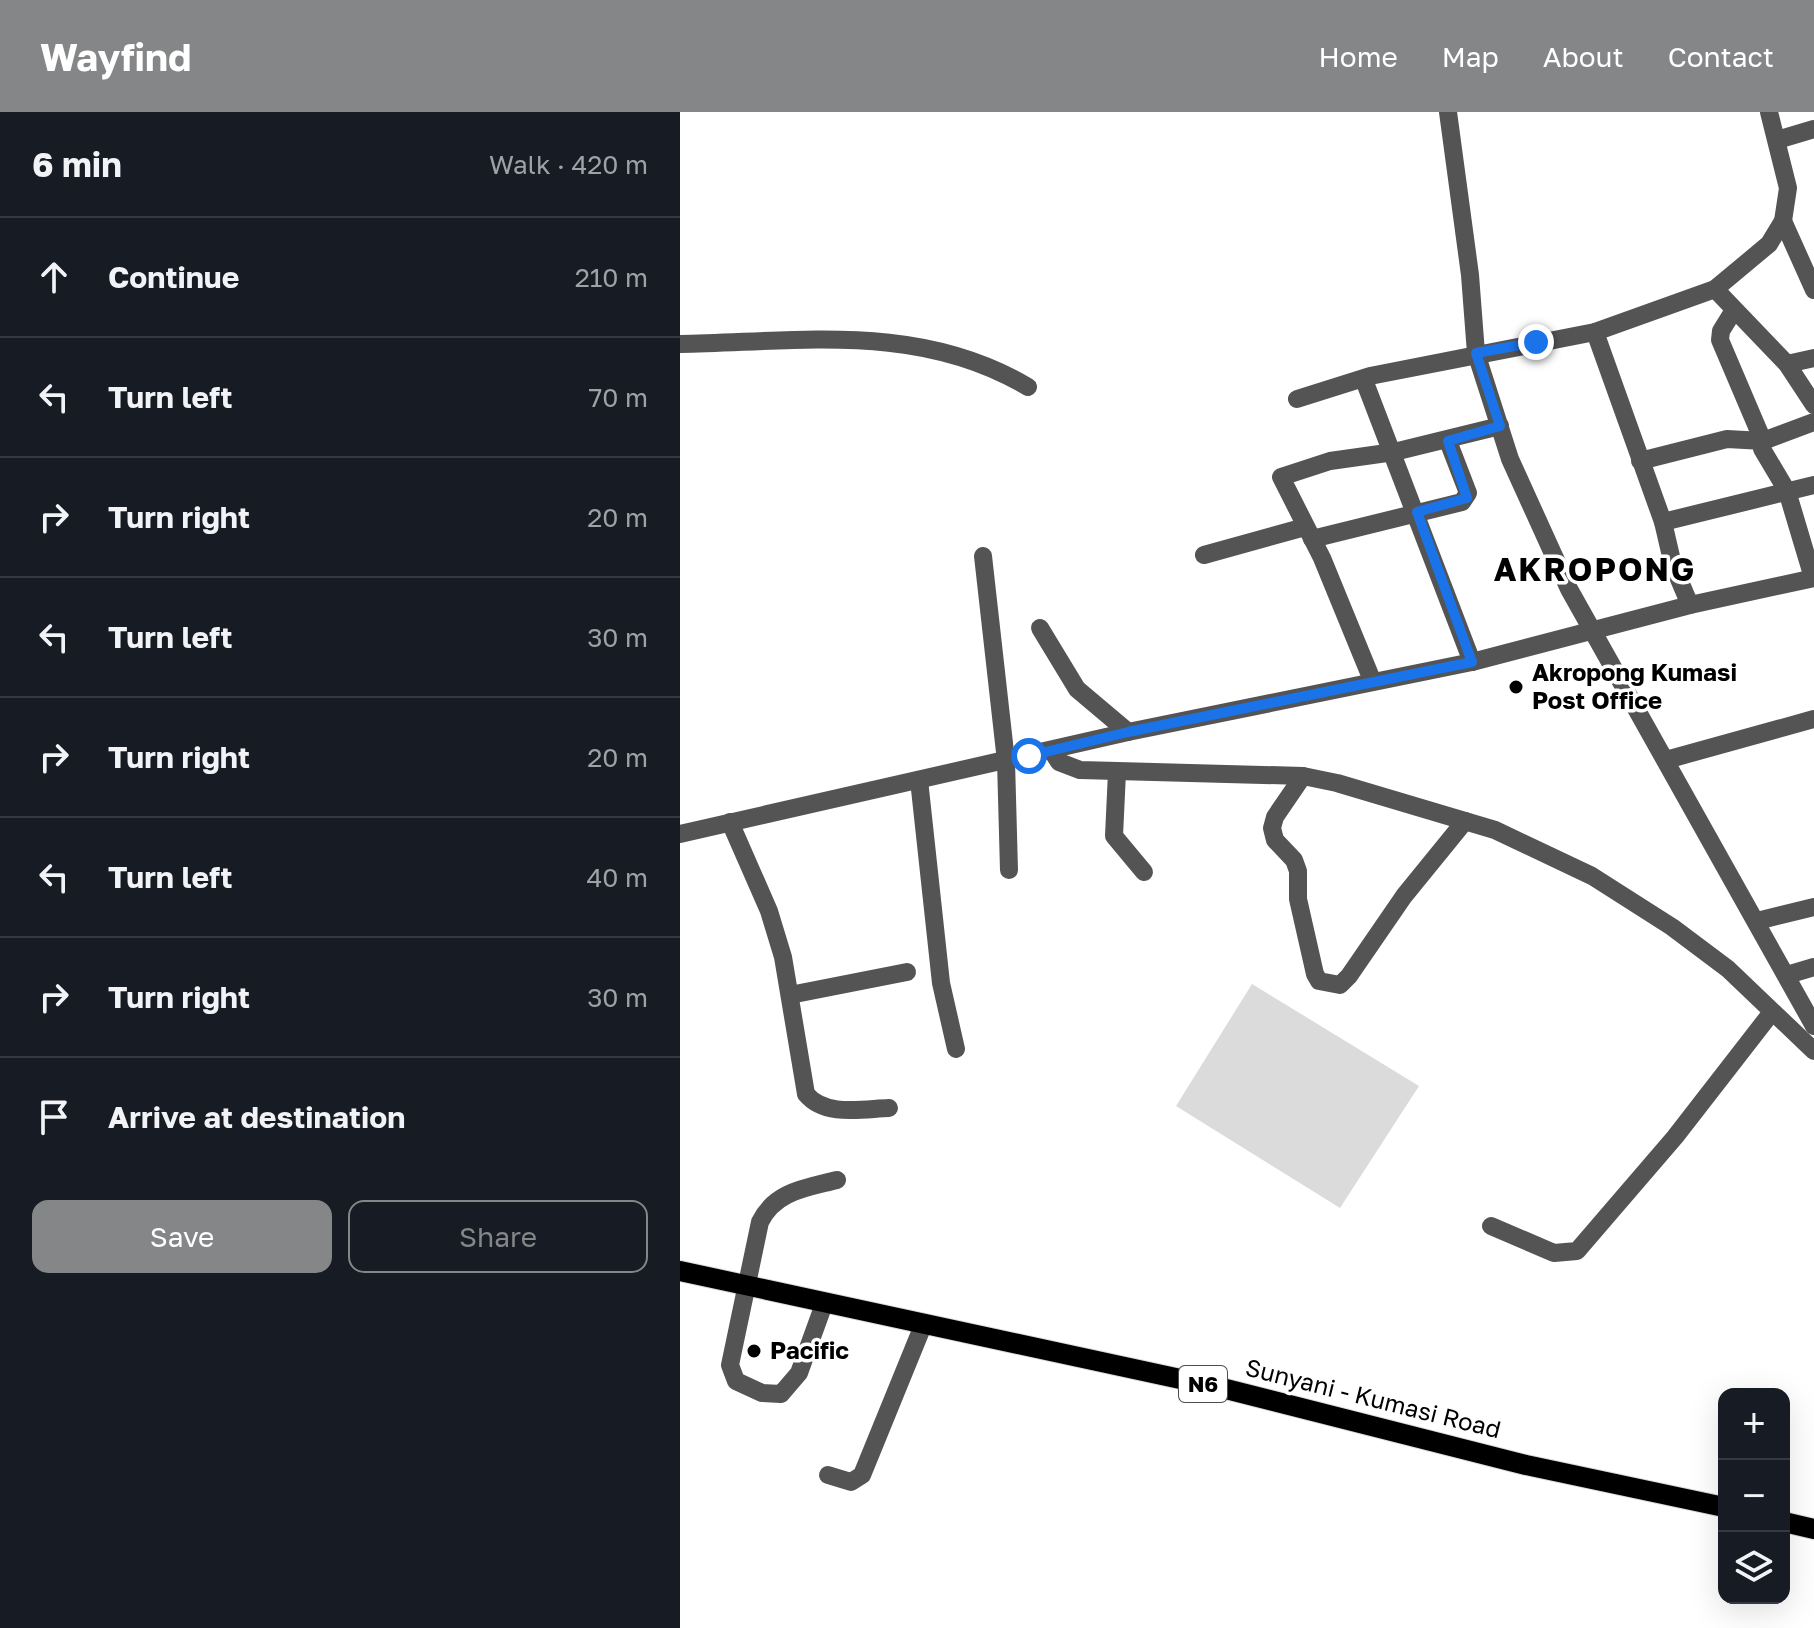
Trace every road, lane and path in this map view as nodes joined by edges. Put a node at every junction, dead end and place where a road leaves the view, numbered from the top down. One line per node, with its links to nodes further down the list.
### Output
1 (1448, 112): 11 (street)
2 (1769, 112): 4 (street)
3 (1814, 129): 4 (street)
4 (1777, 140): 5 (street)
5 (1783, 221): 6 (street); 7 (street)
6 (1813, 284)
7 (1715, 289): 8 (street); 9 (street)
8 (1734, 310): 13 (street); 21 (street)
9 (1595, 332): 11 (street); 23 (street)
10 (680, 344): 15 (street)
11 (1476, 353): 14 (street); 19 (street)
12 (1814, 358): 13 (street)
13 (1787, 364): 17 (street)
14 (1364, 380): 16 (street); 22 (street)
15 (1028, 387)
16 (1297, 399)
17 (1814, 405)
18 (1814, 422): 21 (street)
19 (1500, 426): 20 (street); 34 (street)
20 (1448, 441): 22 (street); 26 (street)
21 (1763, 441): 23 (street); 25 (street)
22 (1394, 452): 26 (street); 28 (street)
23 (1640, 461): 27 (street)
24 (1814, 485): 25 (street)
25 (1787, 491): 27 (street); 31 (street)
26 (1417, 512): 28 (street); 35 (street)
27 (1663, 522): 32 (street)
28 (1309, 533): 29 (street); 36 (street)
29 (1204, 555)
30 (983, 556): 41 (street)
31 (1813, 578): 32 (street)
32 (1690, 605): 34 (street)
33 (1040, 628): 38 (street)
34 (1592, 631): 35 (street); 40 (street)
35 (1472, 662): 36 (street)
36 (1372, 680): 38 (street)
37 (1814, 719): 40 (street)
38 (1128, 732): 39 (street)
39 (1052, 751): 41 (street); 42 (street)
40 (1666, 760): 51 (street)
41 (1006, 761): 44 (street); 48 (street)
42 (1117, 772): 43 (street); 49 (street)
43 (1303, 776): 45 (street); 45 (street)
44 (919, 780): 46 (street); 58 (street)
45 (1465, 821): 56 (street)
46 (730, 822): 47 (street); 55 (street)
47 (680, 834)
48 (1009, 870)
49 (1144, 872)
50 (1814, 907): 51 (street)
51 (1757, 921): 54 (street)
52 (1814, 967): 54 (street)
53 (907, 972): 55 (street)
54 (1787, 975): 57 (street)
55 (790, 995): 60 (street)
56 (1772, 1012): 59 (street); 62 (street)
57 (1814, 1026)
58 (956, 1049)
59 (1814, 1051)
60 (889, 1108)
61 (837, 1180): 64 (street)
62 (1491, 1226)
63 (680, 1271): 64 (main road, Sunyani - Kumasi Road / N6)
64 (746, 1287): 65 (main road, Sunyani - Kumasi Road / N6); 65 (street)
65 (824, 1304): 66 (main road, Sunyani - Kumasi Road / N6)
66 (924, 1323): 67 (street); 68 (main road, Sunyani - Kumasi Road / N6)
67 (828, 1475)
68 (1718, 1506)
69 (1790, 1523): 70 (main road)
70 (1814, 1529)

